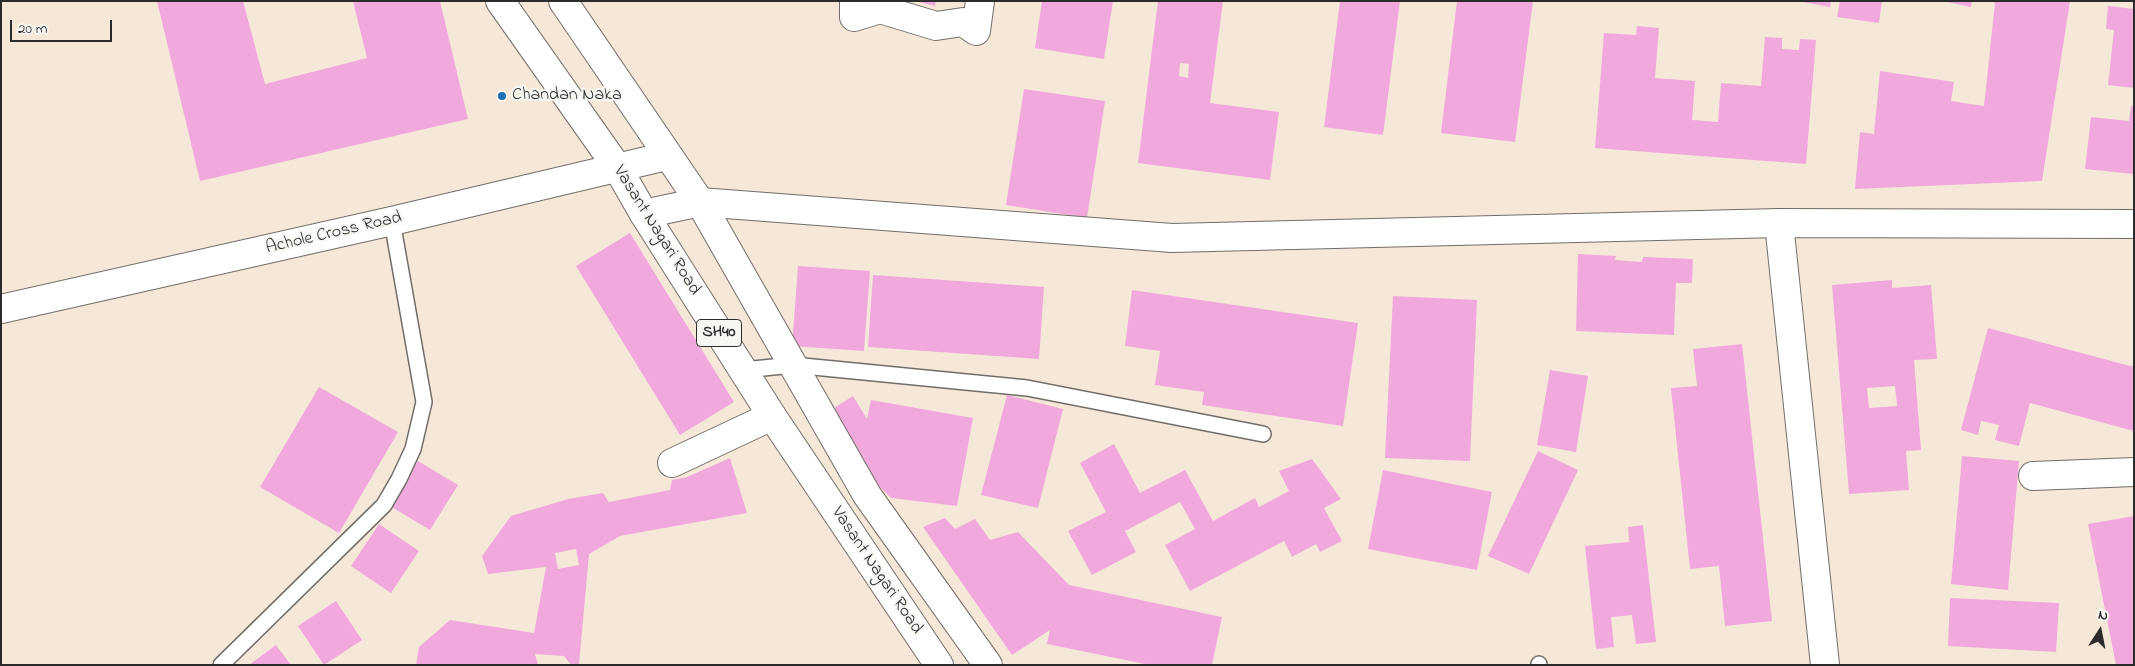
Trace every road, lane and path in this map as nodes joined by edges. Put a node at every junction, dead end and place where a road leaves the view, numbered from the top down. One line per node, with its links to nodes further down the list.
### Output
1 (500, 1): 6 (street, Vasant Nagari Road / SH40)
2 (563, 1): 5 (street, Vasant Nagari Road / SH40)
3 (854, 1): 4 (street)
4 (980, 1)
5 (666, 156): 6 (street, Achole Cross Road); 7 (street, Vasant Nagari Road / SH40)
6 (617, 167): 8 (street, Vasant Nagari Road / SH40); 9 (street, Achole Cross Road)
7 (700, 202): 8 (street); 10 (street); 13 (street, Vasant Nagari Road / SH40)
8 (644, 214): 14 (street, Vasant Nagari Road / SH40)
9 (392, 221): 12 (street, Achole Cross Road); 20 (lane)
10 (1779, 223): 11 (street); 23 (street)
11 (2134, 224)
12 (1, 309)
13 (792, 365): 14 (lane); 16 (lane); 22 (street, Vasant Nagari Road / SH40)
14 (743, 370): 15 (street, Vasant Nagari Road / SH40)
15 (772, 416): 17 (street); 21 (street, Vasant Nagari Road / SH40)
16 (1263, 434)
17 (672, 463)
18 (2134, 472): 19 (street)
19 (2033, 476)
20 (220, 665)
21 (939, 665)
22 (988, 665)
23 (1825, 665)

